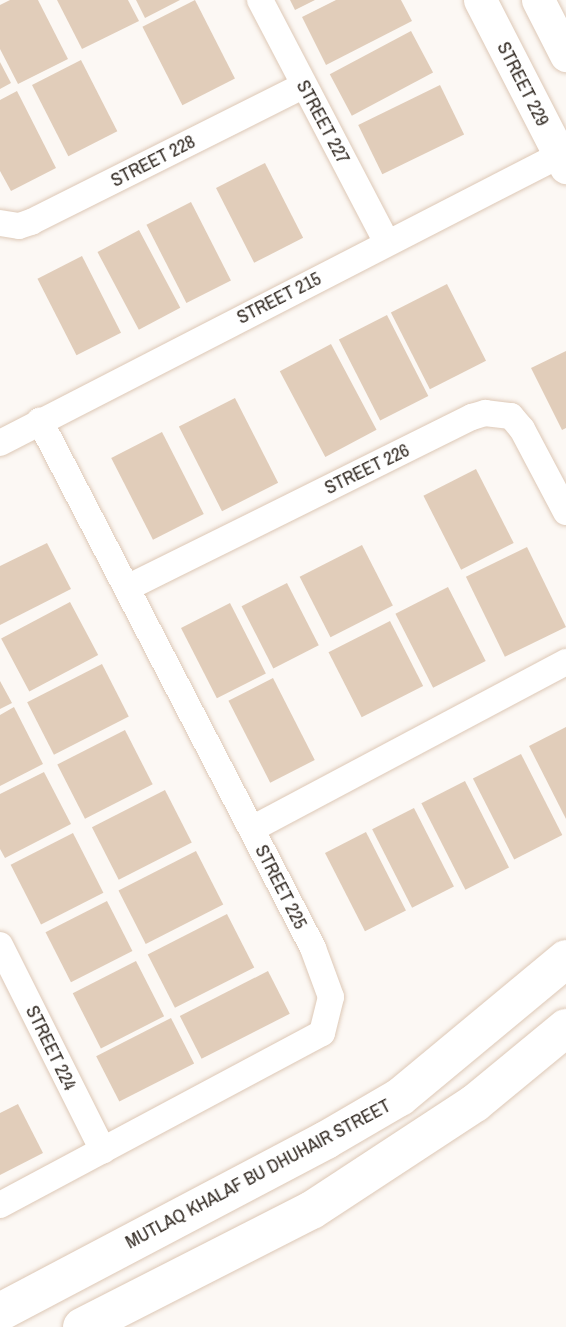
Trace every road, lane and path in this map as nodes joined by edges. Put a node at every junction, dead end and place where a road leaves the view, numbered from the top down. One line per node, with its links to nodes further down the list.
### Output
1 (260, 0): 5 (street, STREET 227)
2 (480, 0): 6 (street, STREET 229)
3 (538, 0): 4 (street)
4 (566, 55)
5 (304, 85): 7 (street, STREET 228); 8 (street, STREET 227)
6 (563, 161): 8 (street, STREET 215)
7 (0, 222)
8 (387, 243): 9 (street, STREET 215)
9 (40, 422): 10 (street, STREET 215); 12 (street, STREET 225)
10 (0, 443)
11 (566, 512): 12 (street, STREET 226)
12 (127, 588): 14 (street, STREET 225)
13 (566, 662): 14 (street)
14 (252, 830): 18 (street, STREET 225)
15 (0, 944): 18 (street, STREET 224)
16 (566, 960): 20 (main road, MUTLAQ KHALAF BU DHUHAIR STREET)
17 (566, 1028): 21 (main road)
18 (103, 1151): 19 (street, STREET 225)
19 (0, 1205)
20 (0, 1312)
21 (82, 1327)

